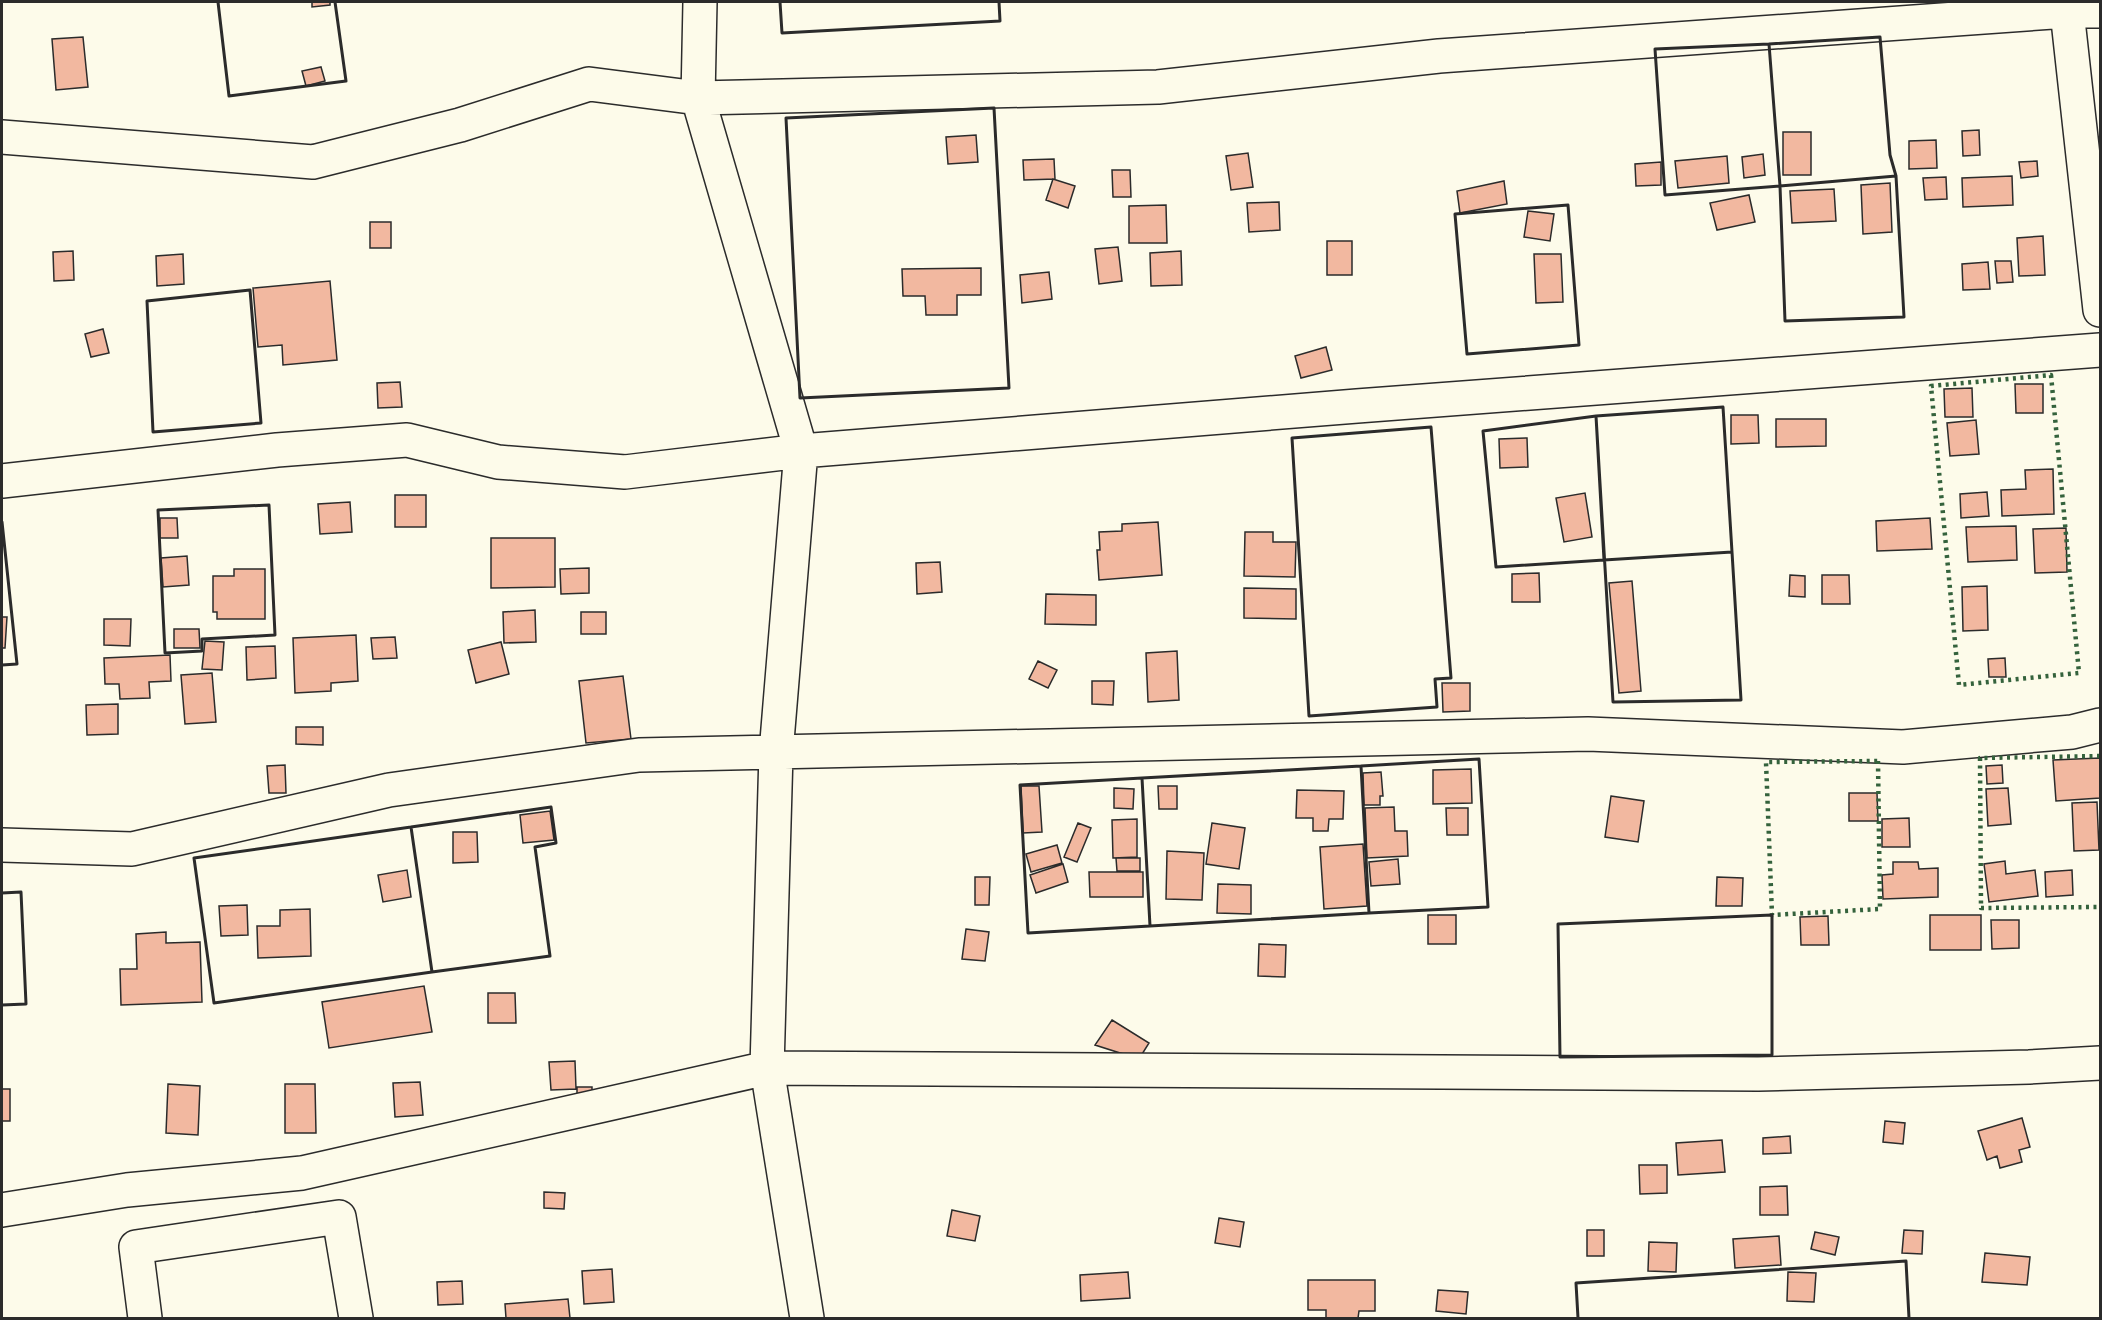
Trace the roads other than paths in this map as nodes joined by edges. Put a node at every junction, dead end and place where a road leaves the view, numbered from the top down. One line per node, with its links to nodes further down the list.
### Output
1 (700, 2): 4 (street)
2 (2067, 6): 3 (street); 4 (street); 6 (street)
3 (2100, 11)
4 (698, 99): 5 (street); 8 (street)
5 (2, 137)
6 (2100, 310)
7 (2100, 350): 8 (street)
8 (801, 451): 9 (street); 11 (street)
9 (2, 481)
10 (2100, 725): 11 (street)
11 (776, 753): 12 (street); 14 (street)
12 (2, 844)
13 (2100, 1063): 14 (street)
14 (767, 1068): 15 (street); 18 (street)
15 (2, 1210)
16 (145, 1318): 17 (street)
17 (356, 1318)
18 (807, 1318)

